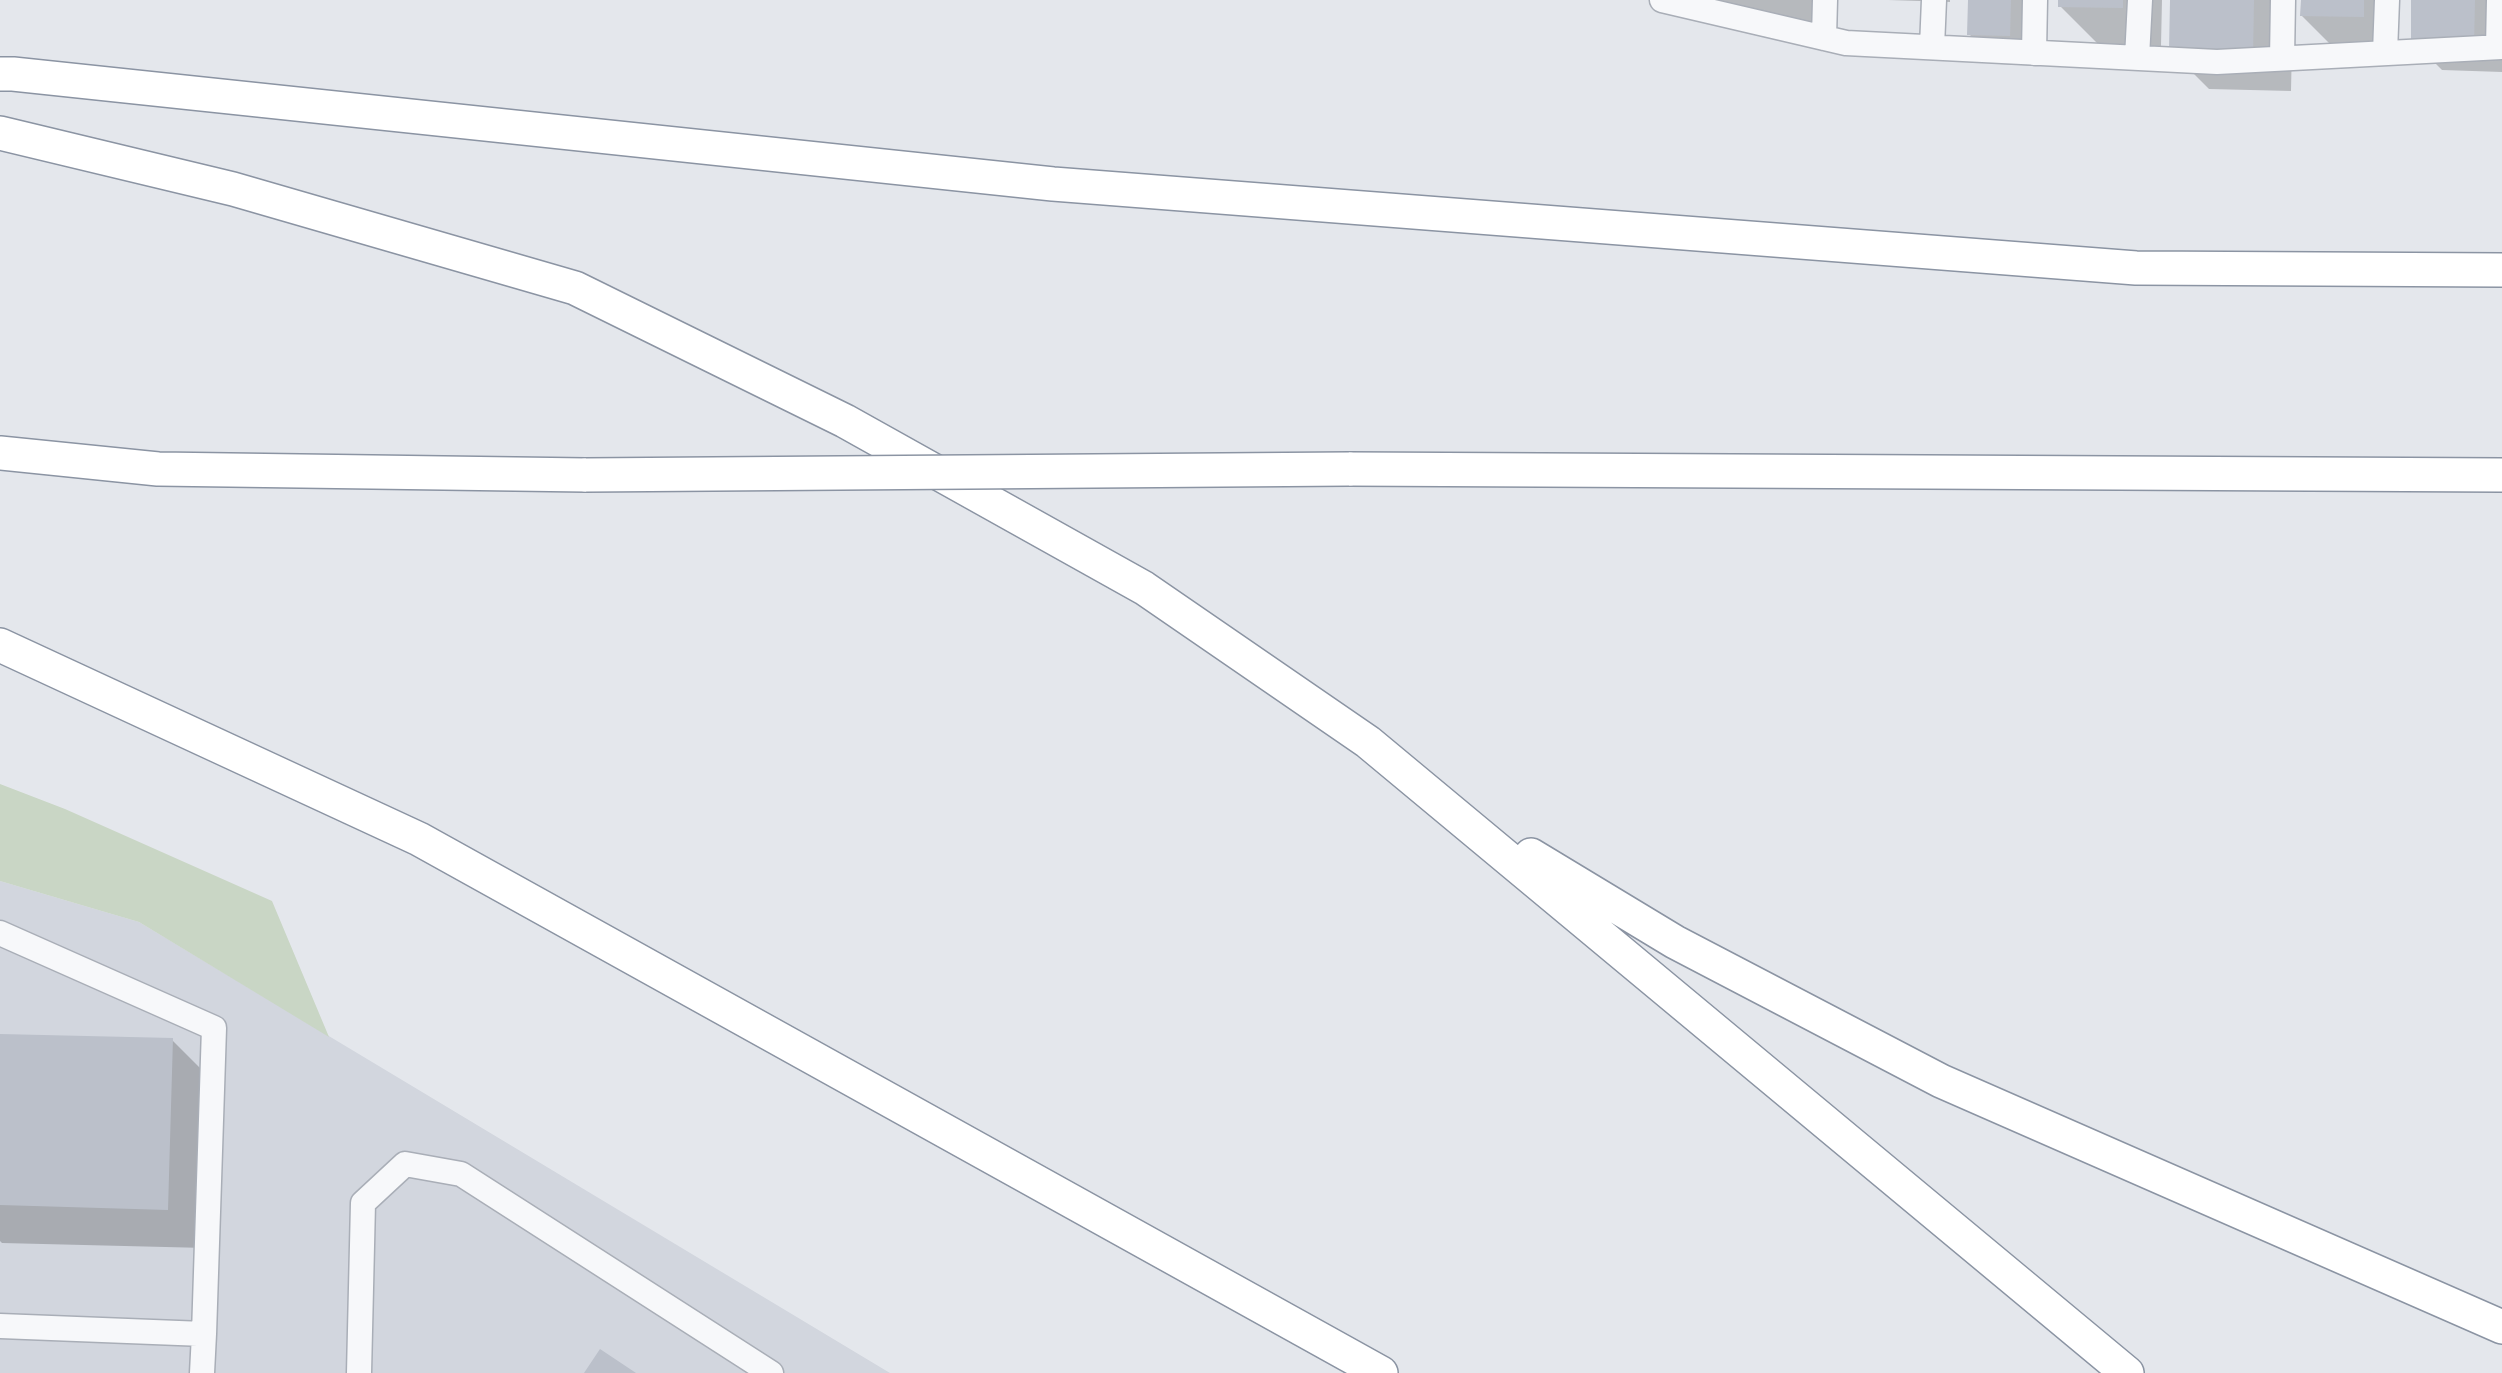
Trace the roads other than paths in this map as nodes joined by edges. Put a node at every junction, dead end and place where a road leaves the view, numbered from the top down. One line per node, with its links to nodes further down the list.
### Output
1 (1664, 0): 9 (lane)
2 (1825, 0): 9 (lane)
3 (1934, 0): 10 (lane)
4 (2035, 0): 12 (lane)
5 (2140, 0): 14 (lane)
6 (2283, 0): 15 (lane)
7 (2387, 0): 13 (lane)
8 (2499, 0): 11 (lane)
9 (1824, 38): 10 (lane)
10 (1932, 47): 12 (lane)
11 (2500, 47): 13 (lane)
12 (2034, 52): 14 (lane)
13 (2385, 53): 15 (lane)
14 (2138, 58): 15 (lane)
15 (2282, 58)
16 (0, 74): 18 (highway)
17 (0, 133): 22 (highway)
18 (2502, 270)
19 (0, 453): 20 (highway, bridge)
20 (2502, 475)
21 (0, 645): 24 (highway)
22 (1368, 742): 26 (highway); 33 (highway)
23 (0, 933): 27 (lane)
24 (1234, 1291): 31 (highway); 32 (highway)
25 (0, 1326): 27 (lane)
26 (2502, 1327)
27 (204, 1334): 28 (lane)
28 (202, 1373)
29 (359, 1373): 30 (lane)
30 (771, 1373)
31 (1359, 1373)
32 (1381, 1373)
33 (2127, 1373)

